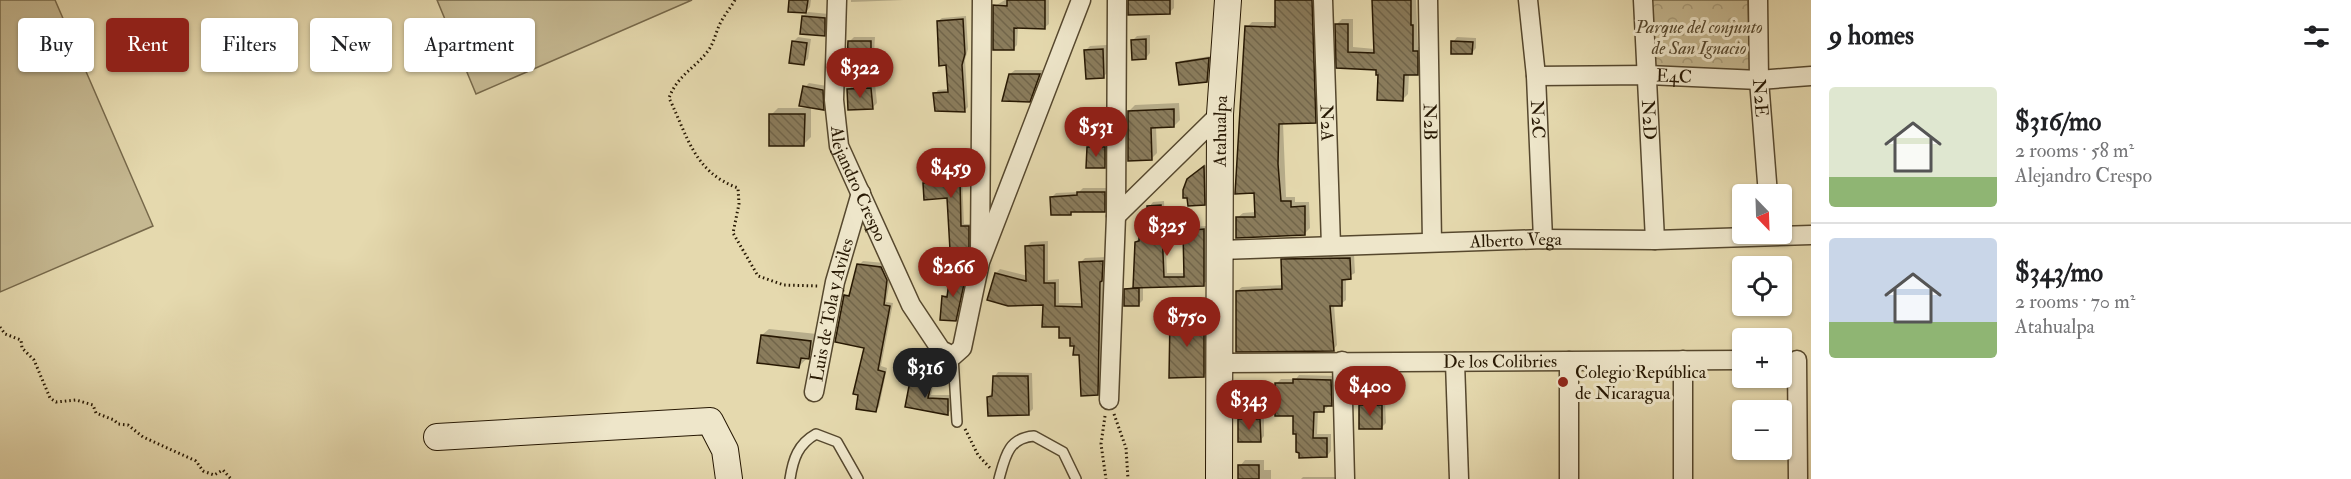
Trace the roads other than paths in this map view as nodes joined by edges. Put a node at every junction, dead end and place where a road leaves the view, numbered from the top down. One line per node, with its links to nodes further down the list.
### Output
1 (837, 0): 17 (street, Alejandro Crespo)
2 (982, 0): 27 (street)
3 (1081, 0): 27 (street)
4 (1117, 0): 18 (street)
5 (1228, 0): 15 (street, Atahualpa)
6 (1323, 0): 25 (street, N2A)
7 (1428, 0): 24 (street, N2B)
8 (1528, 0): 12 (street, N2C)
9 (1643, 0): 11 (street, N2D)
10 (1758, 0): 14 (street, N2E)
11 (1648, 75): 12 (street, E4C); 14 (street, E4C); 23 (street, N2D)
12 (1536, 76): 22 (street, N2C)
13 (1811, 76): 14 (street, E4C)
14 (1759, 80): 16 (street, N2E)
15 (1220, 114): 18 (street); 26 (street, Atahualpa)
16 (1767, 184)
17 (861, 193): 28 (street, Alejandro Crespo); 36 (street, Luis de Tola y Aviles)
18 (1116, 216): 37 (street)
19 (1792, 236): 20 (street, Alberto Vega)
20 (1811, 236)
21 (1732, 237): 23 (street, Alberto Vega)
22 (1543, 239): 23 (street, Alberto Vega); 24 (street, Alberto Vega)
23 (1655, 240)
24 (1432, 242): 25 (street, Alberto Vega)
25 (1331, 246): 26 (street, Alberto Vega)
26 (1220, 250): 35 (street, Atahualpa)
27 (980, 262): 28 (street)
28 (953, 356): 38 (lane)
29 (1683, 360): 30 (street, De los Colibries); 32 (street, De los Colibries); 49 (street)
30 (1732, 360)
31 (1797, 360): 50 (street)
32 (1569, 361): 34 (street, De los Colibries); 48 (street)
33 (1342, 362): 34 (street, De los Colibries); 35 (street, De los Colibries); 46 (street)
34 (1455, 362): 47 (street)
35 (1221, 363): 45 (street, Atahualpa)
36 (814, 392)
37 (1109, 400)
38 (957, 422)
39 (436, 436): 41 (street)
40 (1000, 476): 44 (lane)
41 (729, 479)
42 (790, 479): 43 (lane)
43 (858, 479)
44 (1076, 479)
45 (1219, 479)
46 (1345, 479)
47 (1459, 479)
48 (1569, 479)
49 (1683, 479)
50 (1798, 479)

